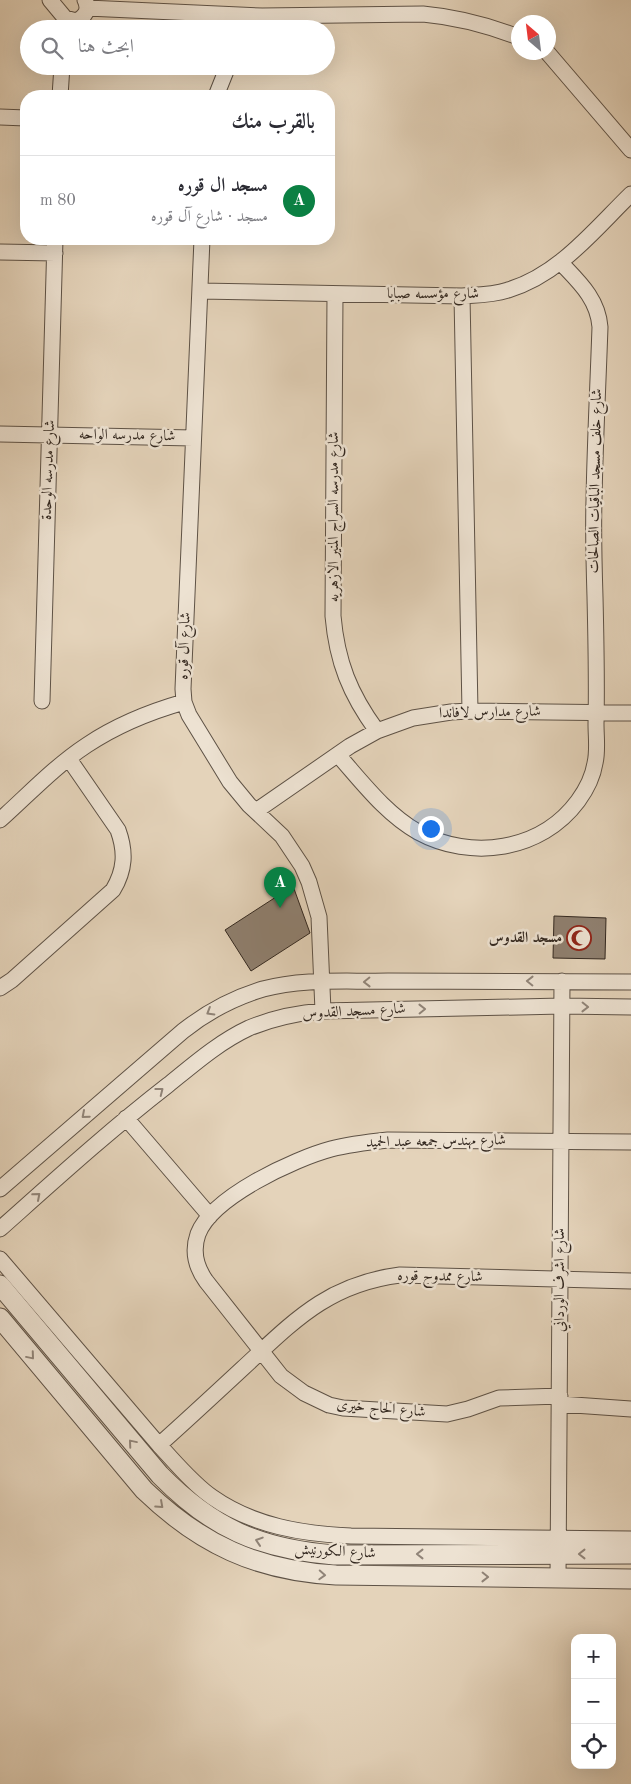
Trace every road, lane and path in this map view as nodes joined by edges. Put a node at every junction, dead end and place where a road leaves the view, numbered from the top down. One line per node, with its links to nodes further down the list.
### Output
1 (50, 0): 4 (street)
2 (86, 4): 3 (street); 5 (street)
3 (262, 16): 6 (street); 7 (street)
4 (62, 20)
5 (76, 20)
6 (259, 20)
7 (511, 35)
8 (554, 60): 15 (street)
9 (61, 75): 11 (street)
10 (224, 75): 12 (street)
11 (60, 90)
12 (218, 90)
13 (0, 117): 14 (street)
14 (20, 118)
15 (631, 150)
16 (631, 194): 20 (street, شارع مؤسسه صبايا)
17 (202, 245): 21 (street, شارع آل قوره)
18 (55, 246): 19 (street); 25 (street, شارع مدرسه الوحدة)
19 (0, 252)
20 (560, 263): 23 (street, شارع مؤسسه صبايا); 30 (street, شارع خلف مسجد الباقيات الصالحات)
21 (200, 292): 22 (street, شارع مؤسسه صبايا); 26 (street, شارع آل قوره)
22 (335, 294): 23 (street, شارع مؤسسه صبايا); 32 (street, شارع مدرسه السراج المنير الازهريه)
23 (462, 296): 29 (street)
24 (0, 434): 25 (street, شارع مدرسه الواحه)
25 (50, 435): 26 (street, شارع مدرسه الواحه); 27 (street, شارع مدرسه الوحدة)
26 (193, 438): 28 (street, شارع آل قوره)
27 (42, 701)
28 (184, 702): 34 (street); 35 (street, شارع آل قوره)
29 (470, 711): 30 (street, شارع مدارس لافاندا); 32 (street, شارع مدارس لافاندا)
30 (597, 712): 31 (street, شارع مدارس لافاندا); 33 (street, شارع خلف مسجد الباقيات الصالحات)
31 (631, 713)
32 (377, 731): 33 (street, شارع مدارس لافاندا)
33 (338, 755): 35 (street, شارع مدارس لافاندا)
34 (69, 759): 36 (street); 40 (street)
35 (256, 811): 38 (street, شارع آل قوره)
36 (0, 820)
37 (562, 981): 38 (street, شارع مسجد القدوس, one-way to 38); 39 (street, شارع مسجد القدوس); 41 (street, شارع اشرف الورداني)
38 (323, 982): 43 (street, شارع آل قوره); 47 (street, شارع مسجد القدوس, one-way to 47)
39 (631, 982)
40 (0, 988)
41 (562, 1006): 42 (street, شارع مسجد القدوس, one-way to 42); 43 (street, شارع مسجد القدوس, one-way to 41); 45 (street, شارع اشرف الورداني)
42 (631, 1007)
43 (323, 1010): 44 (street, شارع مسجد القدوس, one-way to 43)
44 (126, 1118): 48 (street); 49 (street, شارع مسجد القدوس, one-way to 44)
45 (561, 1141): 46 (street, شارع مهندس جمعه عبد الحميد); 48 (street, شارع مهندس جمعه عبد الحميد); 51 (street, شارع اشرف الورداني)
46 (631, 1142)
47 (0, 1189)
48 (210, 1216): 55 (street, شارع الحاج خيرى)
49 (0, 1229)
50 (0, 1259): 58 (street)
51 (560, 1280): 52 (street, شارع ممدوح قوره); 55 (street, شارع ممدوح قوره); 56 (street, شارع اشرف الورداني)
52 (631, 1281)
53 (0, 1285): 60 (street, شارع الكورنيش, one-way to 53)
54 (0, 1318): 62 (street, شارع الكورنيش, one-way to 62)
55 (261, 1351): 56 (street, شارع الحاج خيرى); 58 (street, شارع ممدوح قوره)
56 (560, 1400): 57 (street, شارع الحاج خيرى); 60 (street, شارع اشرف الورداني)
57 (631, 1409)
58 (160, 1445): 60 (street)
59 (631, 1539): 60 (street)
60 (558, 1546): 61 (street, شارع الكورنيش, one-way to 60); 62 (street, شارع اشرف الورداني)
61 (631, 1554)
62 (558, 1578): 63 (street, شارع الكورنيش)
63 (631, 1579)

